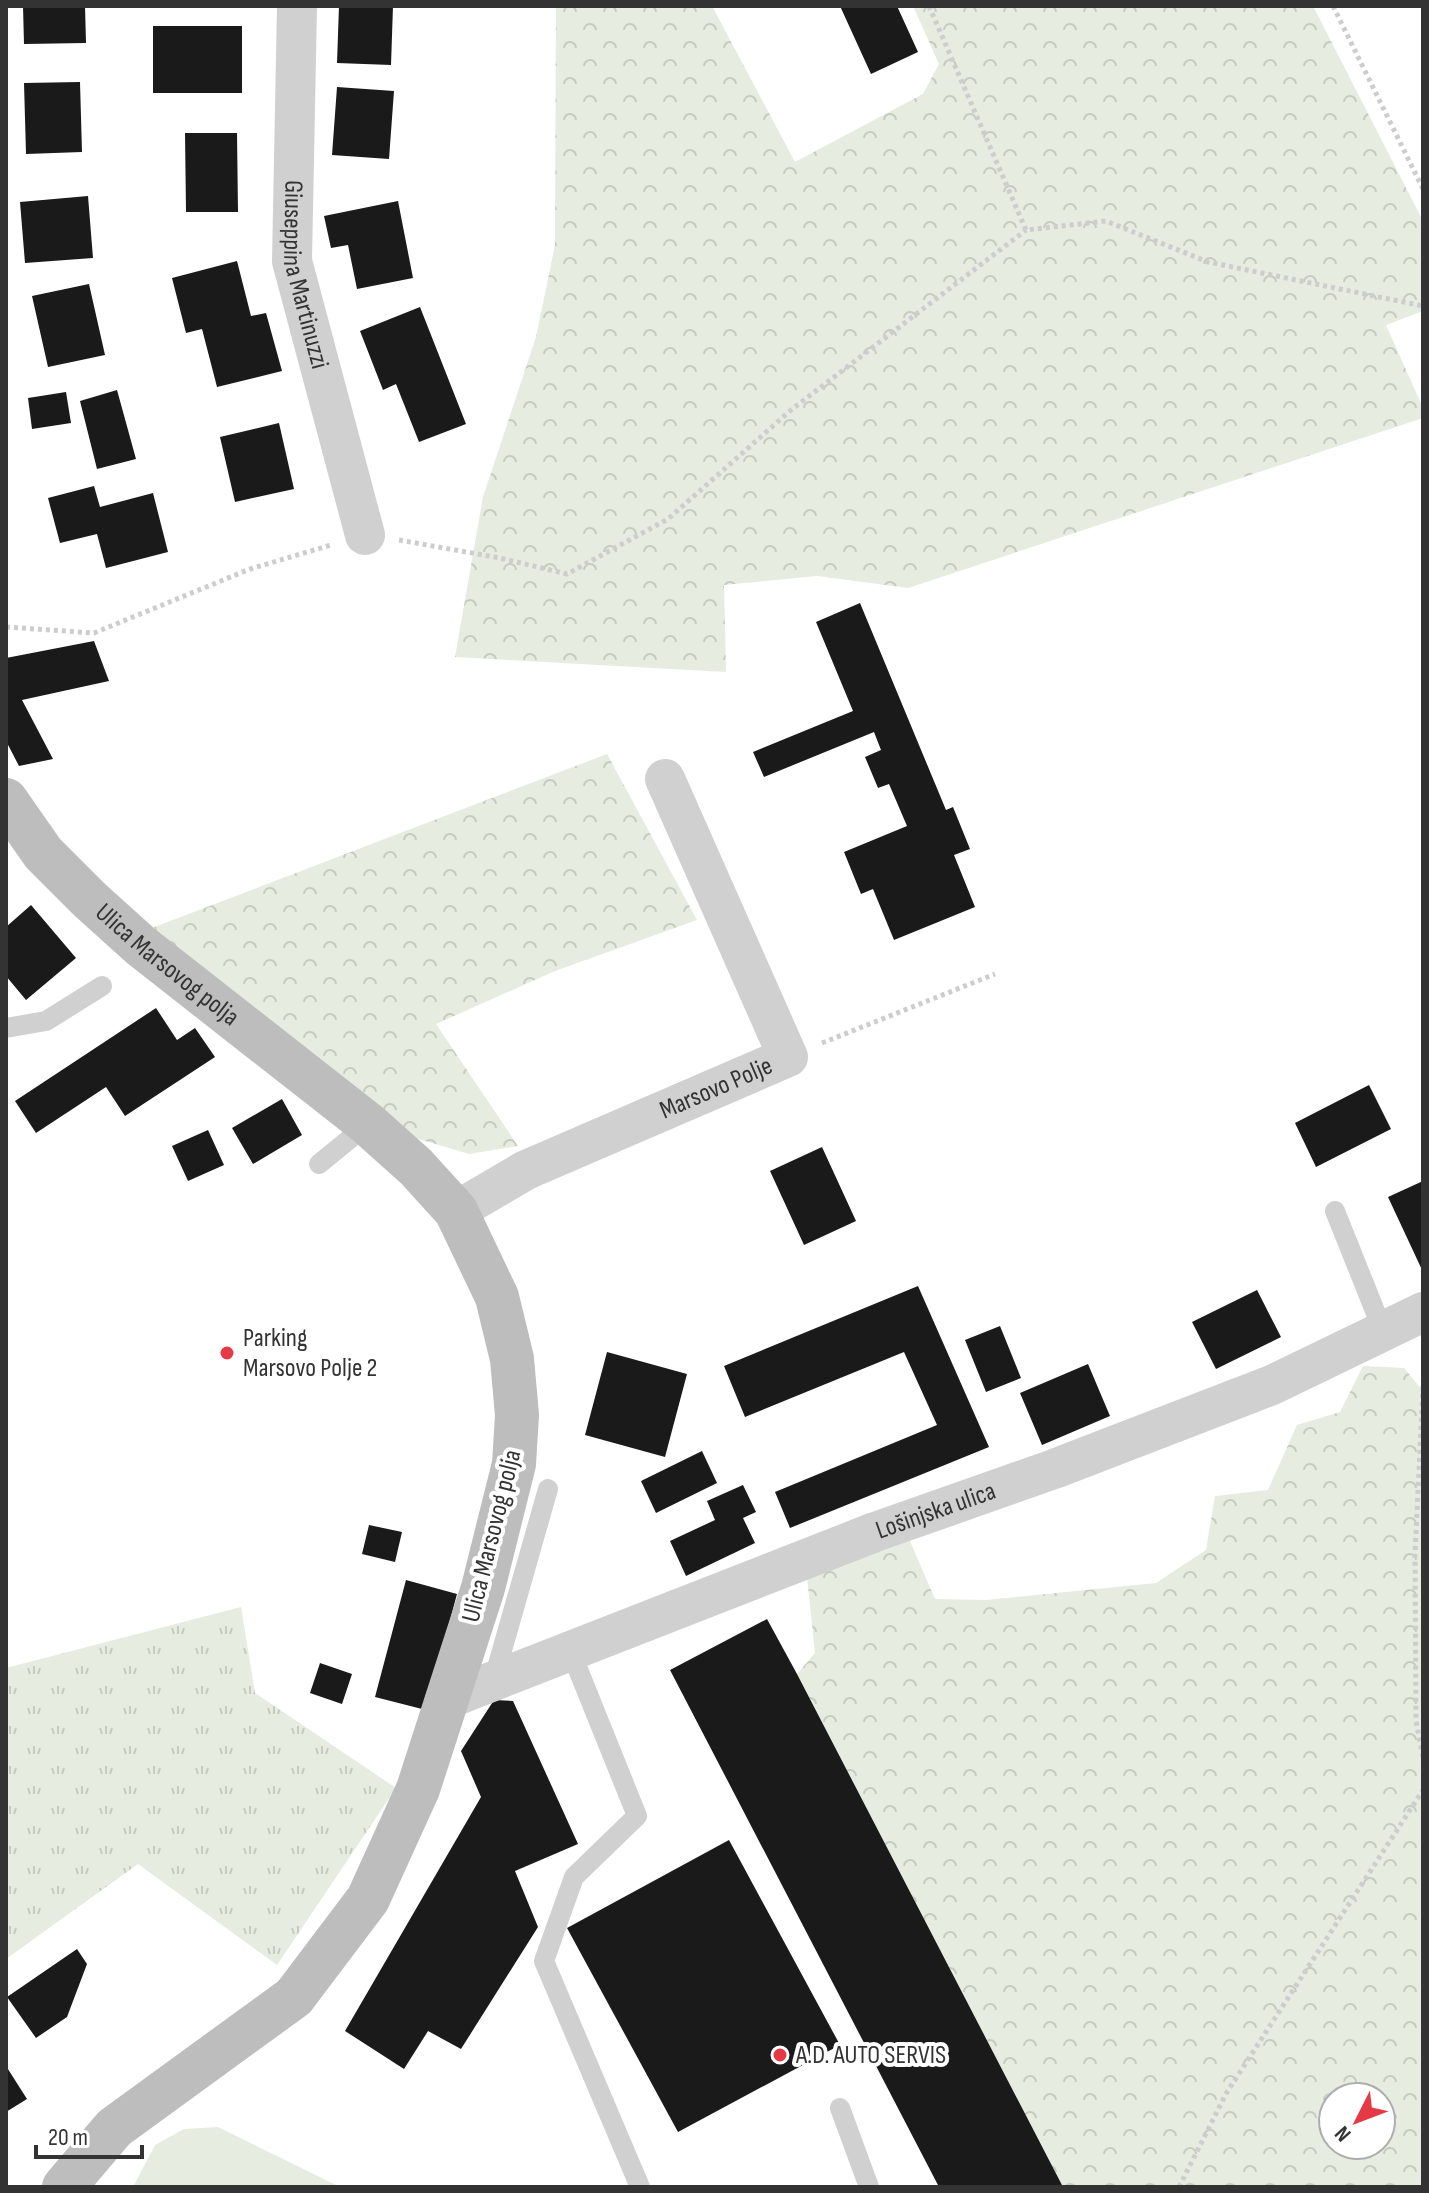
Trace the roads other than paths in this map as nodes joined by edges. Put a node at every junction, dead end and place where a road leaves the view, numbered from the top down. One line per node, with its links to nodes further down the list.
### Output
1 (297, 6): 2 (street, Giuseppina Martinuzzi)
2 (365, 535)
3 (665, 779): 9 (street, Marsovo Polje)
4 (9, 814): 7 (main road, Ulica Marsovog polja)
5 (102, 986): 6 (lane)
6 (6, 1028)
7 (368, 1124): 8 (lane); 9 (main road, Ulica Marsovog polja)
8 (319, 1164)
9 (456, 1211): 16 (main road, Ulica Marsovog polja)
10 (1335, 1211): 12 (lane)
11 (1423, 1312): 12 (street, Lošinjska ulica)
12 (1383, 1331): 14 (street, Lošinjska ulica)
13 (548, 1489): 15 (lane)
14 (571, 1652): 15 (street, Lošinjska ulica); 19 (lane)
15 (493, 1682): 16 (street, Lošinjska ulica)
16 (445, 1700): 18 (main road, Ulica Marsovog polja)
17 (840, 2108): 20 (lane)
18 (64, 2187)
19 (640, 2187)
20 (869, 2187)

